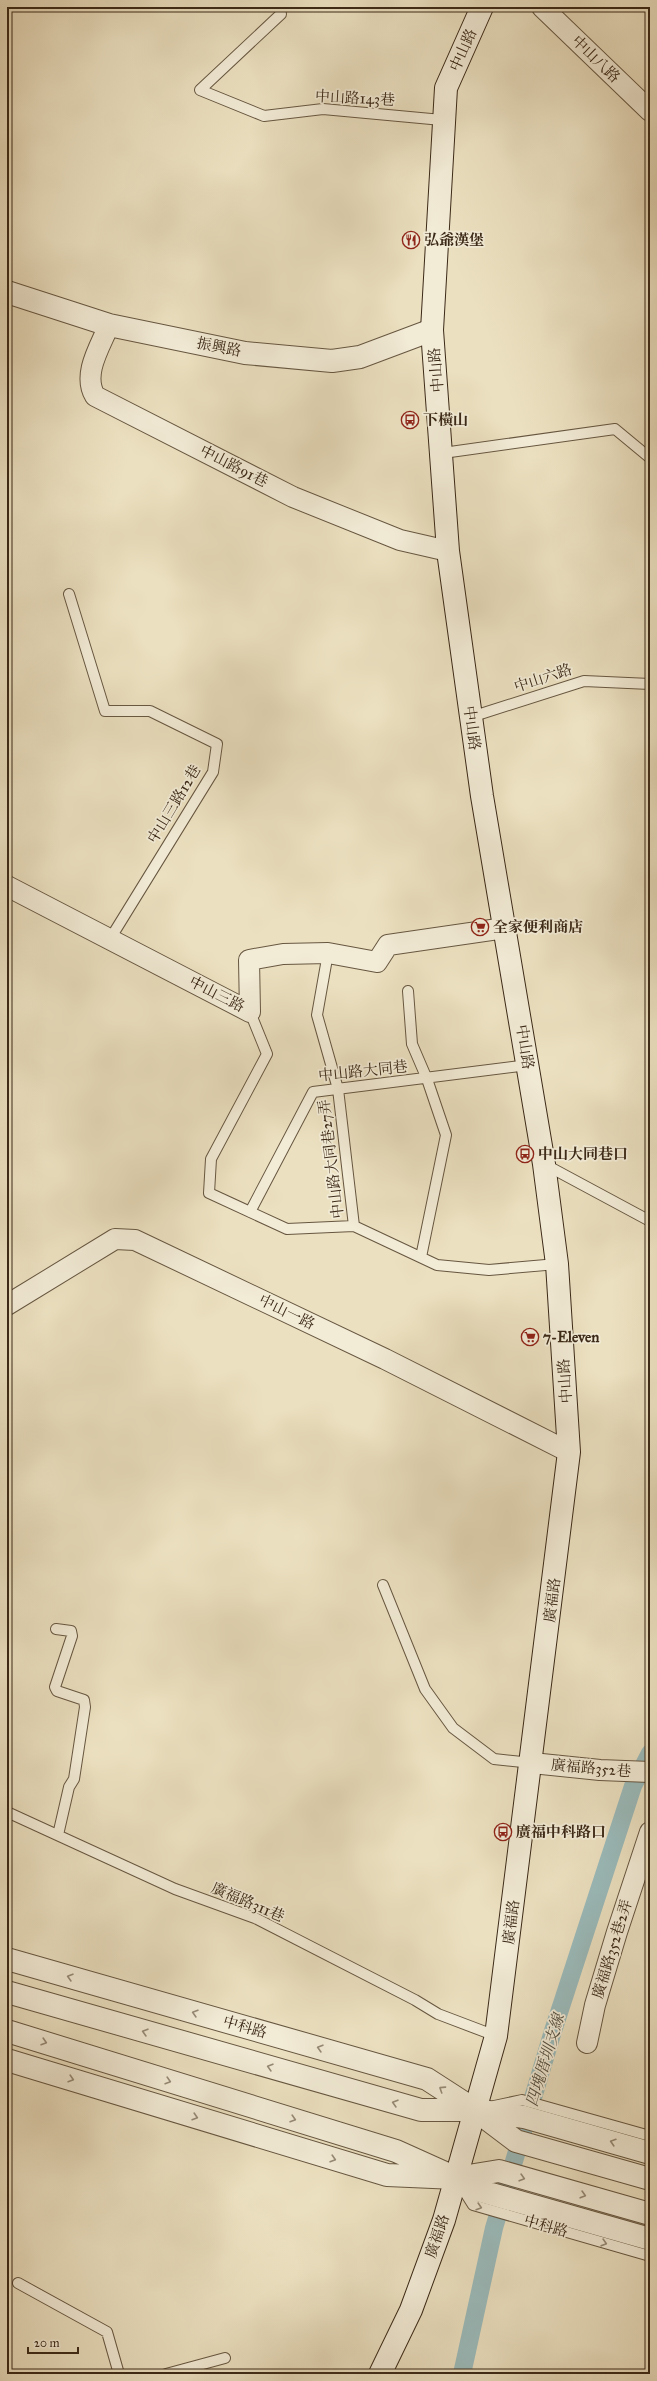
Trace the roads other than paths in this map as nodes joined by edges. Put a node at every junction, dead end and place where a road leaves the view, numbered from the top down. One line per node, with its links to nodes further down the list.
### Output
1 (482, 7): 5 (street, 中山路)
2 (542, 7): 4 (street, 中山八路)
3 (281, 14): 5 (lane, 中山路143巷)
4 (650, 111)
5 (442, 120): 8 (street, 中山路)
6 (7, 292): 7 (street, 振興路)
7 (109, 325): 8 (street, 振興路); 11 (street, 中山路91巷)
8 (432, 330): 9 (street, 中山路)
9 (443, 453): 10 (lane); 11 (street, 中山路)
10 (650, 458)
11 (448, 551): 14 (street, 中山路)
12 (69, 594): 17 (lane, 中山三路12巷)
13 (650, 684): 14 (lane, 中山六路)
14 (471, 717): 16 (street, 中山路)
15 (7, 886): 17 (street, 中山三路)
16 (505, 928): 18 (street, 中山三路); 21 (street, 中山路)
17 (110, 939): 20 (street, 中山三路)
18 (328, 953): 20 (street, 中山三路); 23 (lane, 中山路大同巷27弄)
19 (408, 990): 22 (lane)
20 (250, 1012): 25 (lane)
21 (528, 1065): 22 (lane, 中山路大同巷); 24 (street, 中山路)
22 (427, 1079): 23 (lane, 中山路大同巷); 28 (lane)
23 (338, 1089): 25 (lane, 中山路大同巷); 27 (lane, 中山路大同巷27弄)
24 (544, 1164): 26 (lane); 29 (street, 中山路)
25 (250, 1212): 27 (lane)
26 (650, 1221)
27 (354, 1226): 28 (lane)
28 (421, 1257): 29 (lane)
29 (557, 1264): 31 (street, 中山路)
30 (7, 1305): 31 (street, 中山一路)
31 (570, 1452): 34 (street, 廣福路)
32 (383, 1585): 34 (lane)
33 (56, 1629): 38 (lane)
34 (532, 1763): 35 (street, 廣福路352巷); 42 (street, 廣福路)
35 (650, 1772)
36 (7, 1812): 38 (lane, 廣福路311巷)
37 (650, 1832): 43 (street, 廣福路352巷2弄)
38 (58, 1835): 42 (lane, 廣福路311巷)
39 (7, 1959): 45 (street, 中科路, one-way to 39)
40 (7, 1992): 45 (street, 中科路, one-way to 40)
41 (7, 2031): 49 (street, 中科路, one-way to 49)
42 (496, 2036): 45 (street, 廣福路)
43 (587, 2043)
44 (7, 2060): 49 (street, 中科路, one-way to 49)
45 (475, 2110): 46 (street, 中科路); 49 (street, 廣福路); 50 (street, 中科路)
46 (565, 2120): 47 (lane, 中科路); 48 (street, 中科路, one-way to 46)
47 (650, 2136)
48 (650, 2153)
49 (456, 2178): 51 (street, 中科路, one-way to 51); 52 (street, 中科路); 53 (lane, 中科路, one-way to 53); 58 (street, 廣福路)
50 (650, 2179)
51 (650, 2214)
52 (650, 2239)
53 (650, 2256)
54 (18, 2283): 56 (lane)
55 (225, 2358): 57 (lane)
56 (119, 2374)
57 (166, 2374)
58 (380, 2374)

